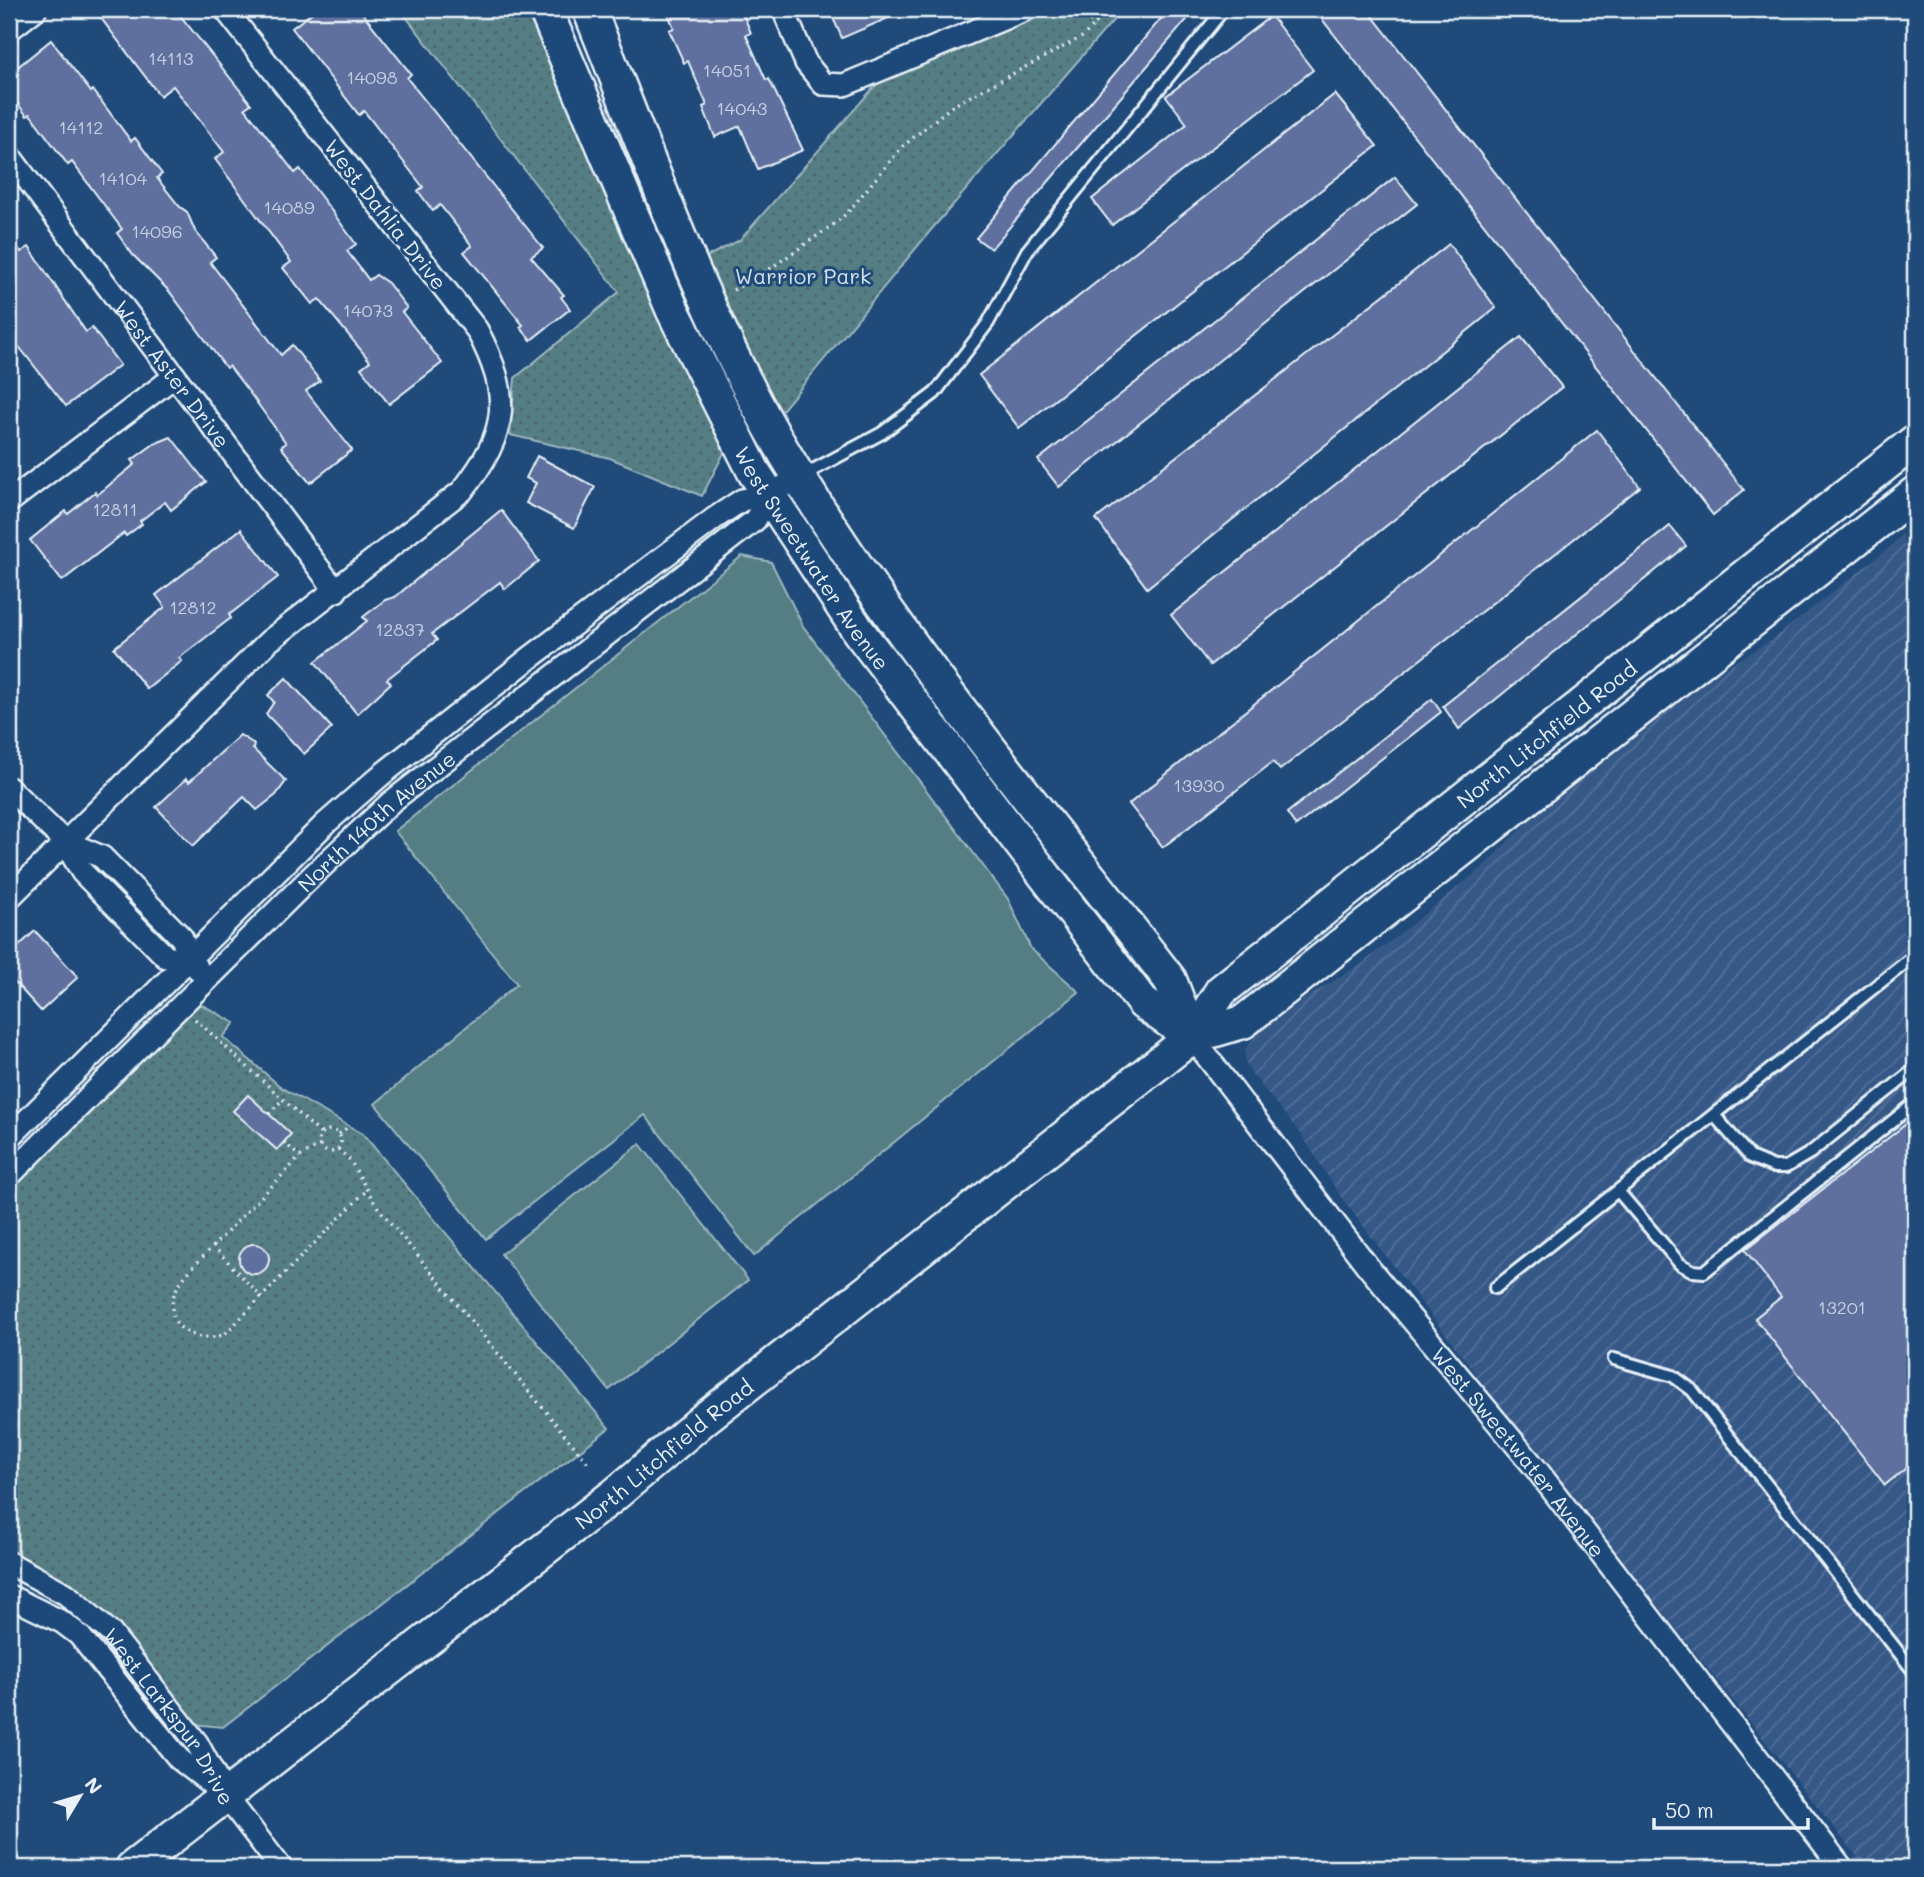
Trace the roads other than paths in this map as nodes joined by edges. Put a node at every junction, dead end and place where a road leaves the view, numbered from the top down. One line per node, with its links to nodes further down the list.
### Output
1 (36, 9): 8 (street)
2 (225, 9): 16 (street, West Dahlia Drive)
3 (545, 9): 13 (main road, West Sweetwater Avenue)
4 (589, 9): 12 (main road, West Sweetwater Avenue)
5 (783, 9): 6 (street)
6 (1027, 9)
7 (1224, 9): 12 (lane)
8 (9, 30)
9 (9, 155): 10 (street, West Aster Drive)
10 (175, 376): 15 (street); 16 (street, West Aster Drive)
11 (1915, 441): 23 (main road, North Litchfield Road)
12 (799, 477): 13 (street, North 140th Avenue); 23 (main road, West Sweetwater Avenue)
13 (770, 495): 21 (street, North 140th Avenue); 22 (street, North 140th Avenue); 23 (main road, West Sweetwater Avenue)
14 (1909, 501): 23 (main road, North Litchfield Road)
15 (9, 502)
16 (337, 590): 18 (street)
17 (9, 788): 18 (street)
18 (64, 841): 19 (street); 21 (street)
19 (9, 898)
20 (1915, 955): 26 (lane)
21 (190, 961): 22 (street); 27 (street, North 140th Avenue)
22 (208, 979): 28 (street, North 140th Avenue)
23 (1192, 1037): 35 (main road, North Litchfield Road); 38 (street, West Sweetwater Avenue)
24 (1915, 1069): 26 (lane)
25 (1915, 1103): 29 (lane)
26 (1715, 1116): 29 (lane)
27 (9, 1138)
28 (9, 1176)
29 (1618, 1191): 30 (lane)
30 (1495, 1288)
31 (1614, 1359): 34 (lane)
32 (9, 1563): 35 (street, West Larkspur Drive)
33 (9, 1595): 35 (street, West Larkspur Drive)
34 (1915, 1673)
35 (225, 1795): 36 (main road, North Litchfield Road); 37 (street)
36 (132, 1868)
37 (281, 1868)
38 (1842, 1868)

